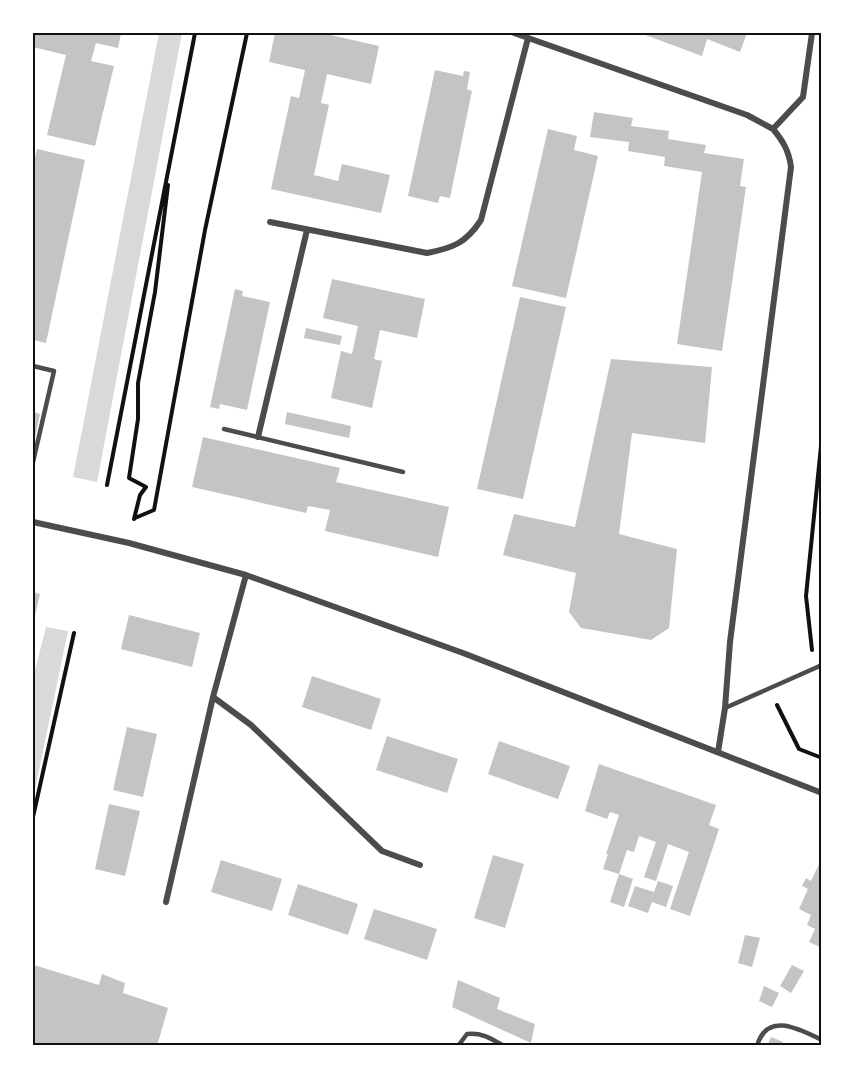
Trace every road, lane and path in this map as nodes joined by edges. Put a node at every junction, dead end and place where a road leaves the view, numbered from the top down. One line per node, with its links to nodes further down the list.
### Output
1 (195, 33): 7 (path)
2 (247, 33): 17 (path)
3 (514, 33): 5 (street)
4 (812, 33): 6 (street)
5 (528, 38): 6 (street); 9 (street)
6 (773, 129): 26 (street)
7 (173, 148): 16 (path); 17 (path)
8 (270, 222): 9 (street)
9 (308, 230): 13 (street)
10 (33, 366): 14 (lane)
11 (224, 429): 13 (lane)
12 (822, 436): 23 (path)
13 (258, 437): 15 (lane)
14 (33, 462)
15 (402, 472)
16 (107, 485)
17 (135, 518): 19 (path)
18 (33, 522): 19 (street)
19 (129, 543): 20 (street)
20 (246, 574): 25 (street); 27 (street)
21 (74, 633): 30 (path)
22 (822, 665): 23 (lane)
23 (813, 669): 24 (lane)
24 (772, 688): 26 (lane); 28 (path)
25 (213, 697): 31 (street); 32 (street)
26 (725, 708): 27 (street)
27 (718, 752): 29 (street)
28 (822, 758)
29 (822, 793)
30 (33, 818)
31 (420, 864)
32 (166, 903)
33 (822, 1040): 36 (lane)
34 (458, 1046): 35 (lane)
35 (504, 1046)
36 (757, 1046)

